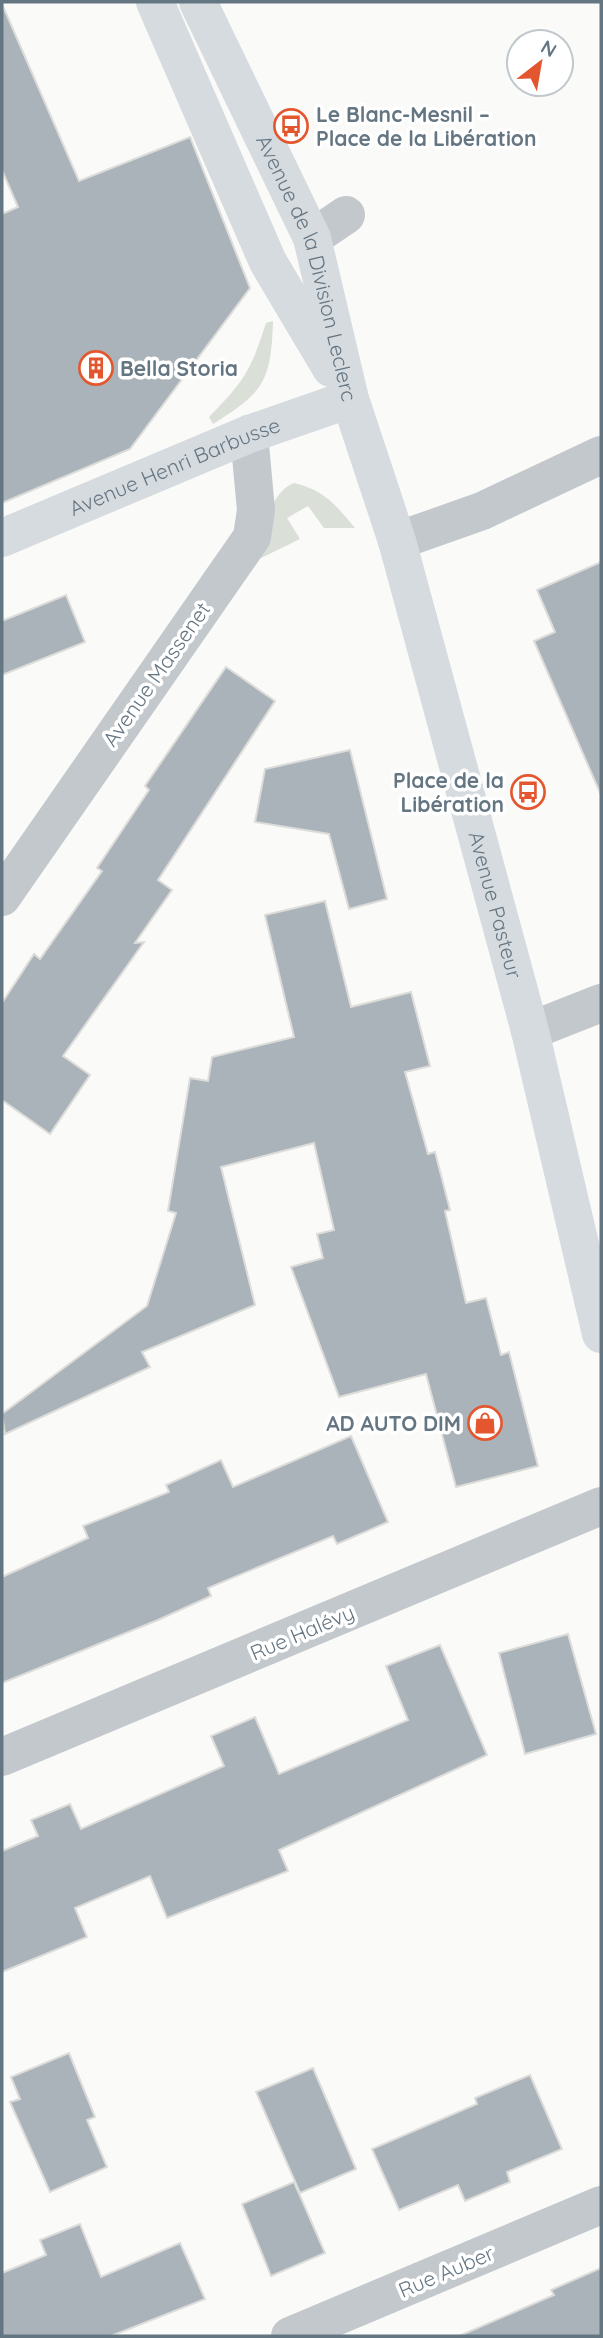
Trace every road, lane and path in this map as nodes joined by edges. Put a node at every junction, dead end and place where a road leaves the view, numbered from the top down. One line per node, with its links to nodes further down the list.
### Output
1 (155, 2): 5 (main road, Avenue de la Division Leclerc)
2 (198, 2): 4 (main road, Avenue de la Division Leclerc)
3 (346, 215): 4 (street)
4 (312, 238): 5 (main road, Avenue de la Division Leclerc)
5 (350, 399): 6 (main road, Avenue Henri Barbusse); 9 (main road, Avenue Pasteur)
6 (249, 434): 8 (main road, Avenue Henri Barbusse); 10 (street, Avenue Massenet)
7 (601, 455): 9 (street)
8 (2, 538)
9 (397, 541): 12 (main road, Avenue Pasteur)
10 (2, 897)
11 (601, 1003): 12 (street)
12 (530, 1031): 13 (main road, Avenue Pasteur)
13 (601, 1334)
14 (601, 1506): 15 (street, Rue Halévy)
15 (2, 1757)
16 (601, 2205): 17 (street, Rue Auber)
17 (290, 2336)

